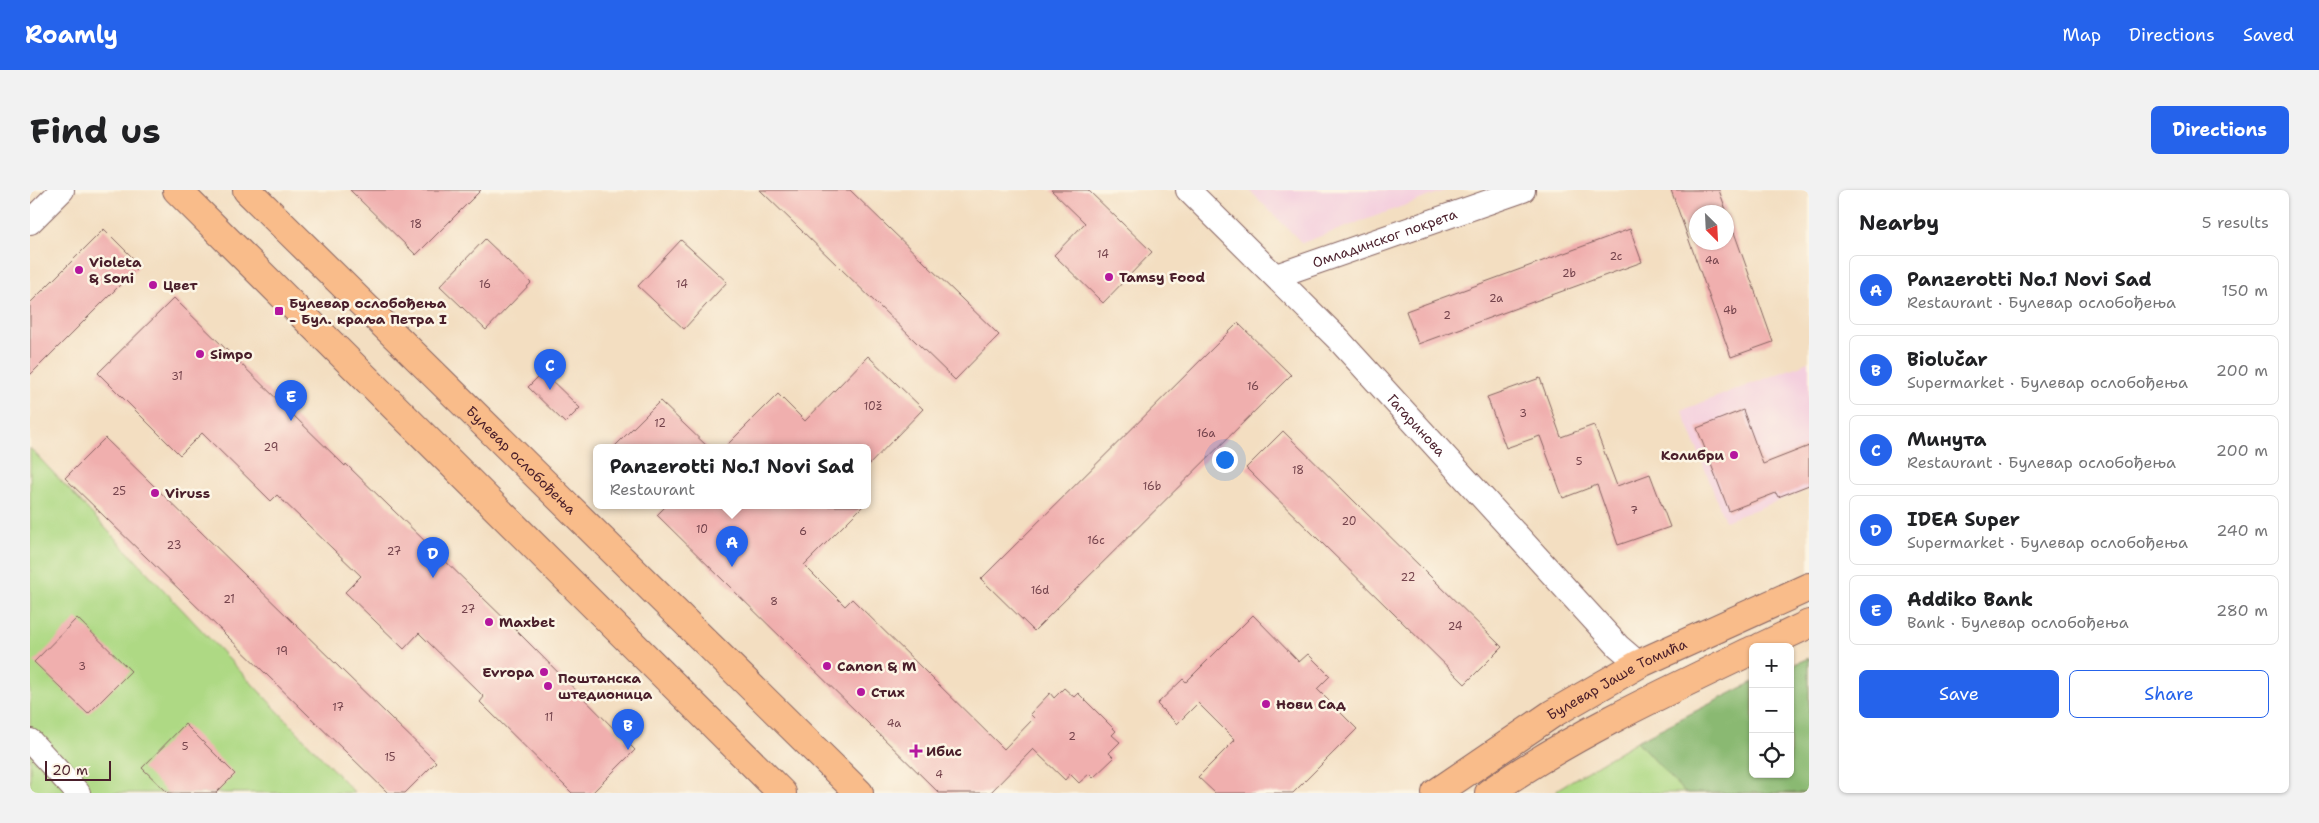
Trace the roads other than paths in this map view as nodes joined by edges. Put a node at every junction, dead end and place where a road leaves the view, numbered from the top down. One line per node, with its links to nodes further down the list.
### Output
1 (62, 190): 6 (street)
2 (177, 190): 15 (main road)
3 (247, 190): 16 (main road, Булевар ослобођења)
4 (1188, 190): 7 (street, Гагаринова)
5 (1523, 190): 7 (street, Омладинског покрета)
6 (30, 222)
7 (1276, 276): 12 (street, Гагаринова)
8 (1809, 587): 12 (main road, Булевар Јаше Томића)
9 (1809, 624): 10 (main road)
10 (1769, 643)
11 (1749, 652): 18 (main road)
12 (1638, 664): 17 (main road, Булевар Јаше Томића)
13 (30, 742): 14 (street)
14 (78, 793)
15 (782, 793)
16 (859, 793)
17 (1436, 793)
18 (1489, 793)

